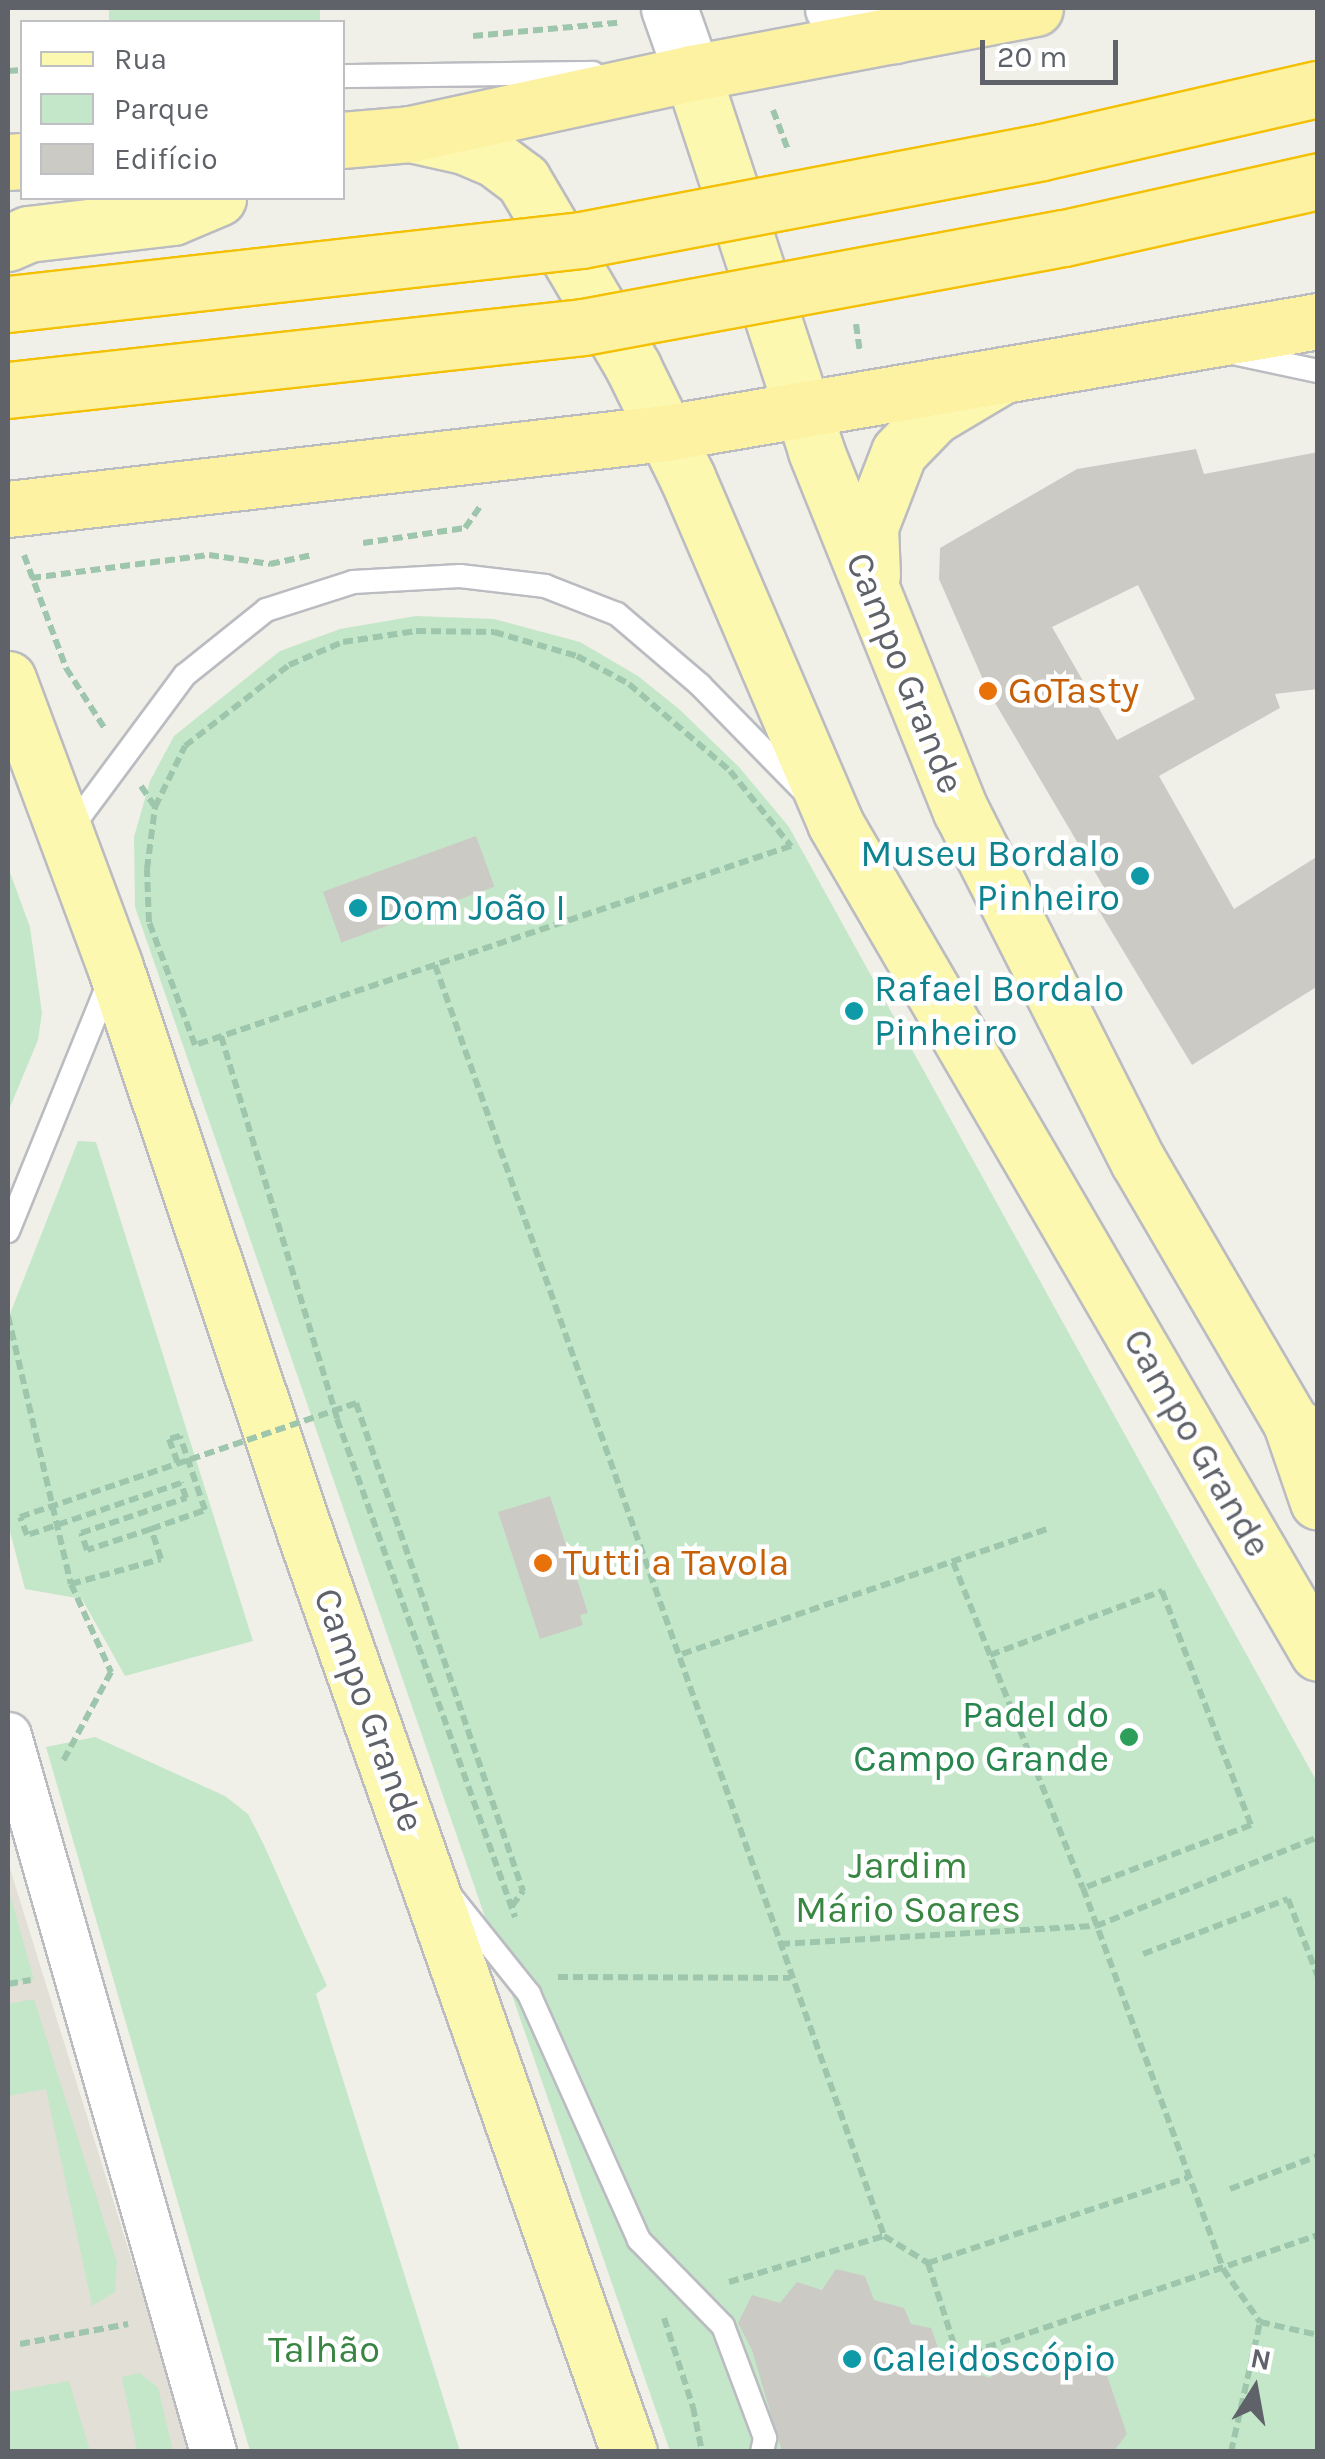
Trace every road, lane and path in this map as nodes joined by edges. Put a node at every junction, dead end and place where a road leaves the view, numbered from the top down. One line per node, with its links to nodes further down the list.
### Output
1 (669, 8): 7 (main road)
2 (832, 8): 5 (main road)
3 (1035, 8): 5 (highway)
4 (618, 23): 6 (path)
5 (894, 35): 7 (highway)
6 (470, 36)
7 (692, 73): 8 (lane); 10 (highway); 21 (main road, Campo Grande)
8 (345, 76)
9 (1318, 90): 15 (highway, bridge)
10 (410, 134): 11 (highway); 22 (main road, Campo Grande)
11 (345, 141)
12 (1318, 181): 20 (highway, bridge)
13 (213, 200): 14 (main road)
14 (8, 243)
15 (8, 304)
16 (1318, 321): 17 (highway)
17 (1186, 343): 18 (lane); 19 (highway)
18 (1318, 370)
19 (1007, 372): 21 (highway); 28 (main road)
20 (8, 390)
21 (803, 411): 22 (highway); 28 (main road, Campo Grande)
22 (665, 434): 24 (highway); 32 (main road, Campo Grande)
23 (488, 497): 25 (path)
24 (8, 509): 27 (path)
25 (352, 546)
26 (319, 553): 27 (path)
27 (31, 578): 30 (path)
28 (873, 594): 39 (main road, Campo Grande)
29 (8, 679): 33 (main road, Campo Grande)
30 (124, 758): 31 (path); 32 (lane); 33 (lane)
31 (155, 806): 34 (path); 36 (path)
32 (835, 823): 46 (main road, Campo Grande)
33 (66, 835): 35 (main road, Campo Grande)
34 (435, 965): 36 (path); 47 (path)
35 (115, 967): 37 (lane); 52 (main road, Campo Grande)
36 (222, 1036): 54 (path)
37 (8, 1231)
38 (8, 1316): 45 (path)
39 (1304, 1432): 41 (main road, Campo Grande)
40 (178, 1464): 42 (path); 42 (path, bridge); 54 (path, bridge)
41 (1318, 1502)
42 (151, 1528): 45 (path)
43 (1051, 1528): 44 (path)
44 (953, 1562): 47 (path); 48 (path)
45 (71, 1584): 50 (path)
46 (1318, 1652)
47 (682, 1654): 57 (path)
48 (990, 1655): 53 (path); 53 (path)
49 (8, 1736): 71 (street)
50 (74, 1747)
51 (1318, 1838): 56 (path)
52 (425, 1866): 69 (lane); 76 (main road, Campo Grande)
53 (1083, 1888): 56 (path)
54 (511, 1908): 55 (path)
55 (518, 1925)
56 (1096, 1926): 57 (path); 63 (path)
57 (780, 1944): 60 (path)
58 (1143, 1954): 61 (path)
59 (556, 1976): 60 (path)
60 (791, 1978): 66 (path)
61 (1318, 1978)
62 (1318, 2156): 64 (path)
63 (1188, 2178): 67 (path); 68 (path)
64 (1230, 2189)
65 (1318, 2234): 68 (path)
66 (884, 2236): 67 (path); 69 (path)
67 (928, 2263): 68 (path)
68 (1223, 2269): 72 (path)
69 (694, 2293): 78 (lane)
70 (663, 2315): 77 (path)
71 (172, 2316): 74 (path); 75 (street)
72 (1260, 2322): 73 (path); 79 (path)
73 (1318, 2335)
74 (20, 2344)
75 (213, 2452)
76 (630, 2452)
77 (702, 2452)
78 (762, 2452)
79 (1231, 2452)

